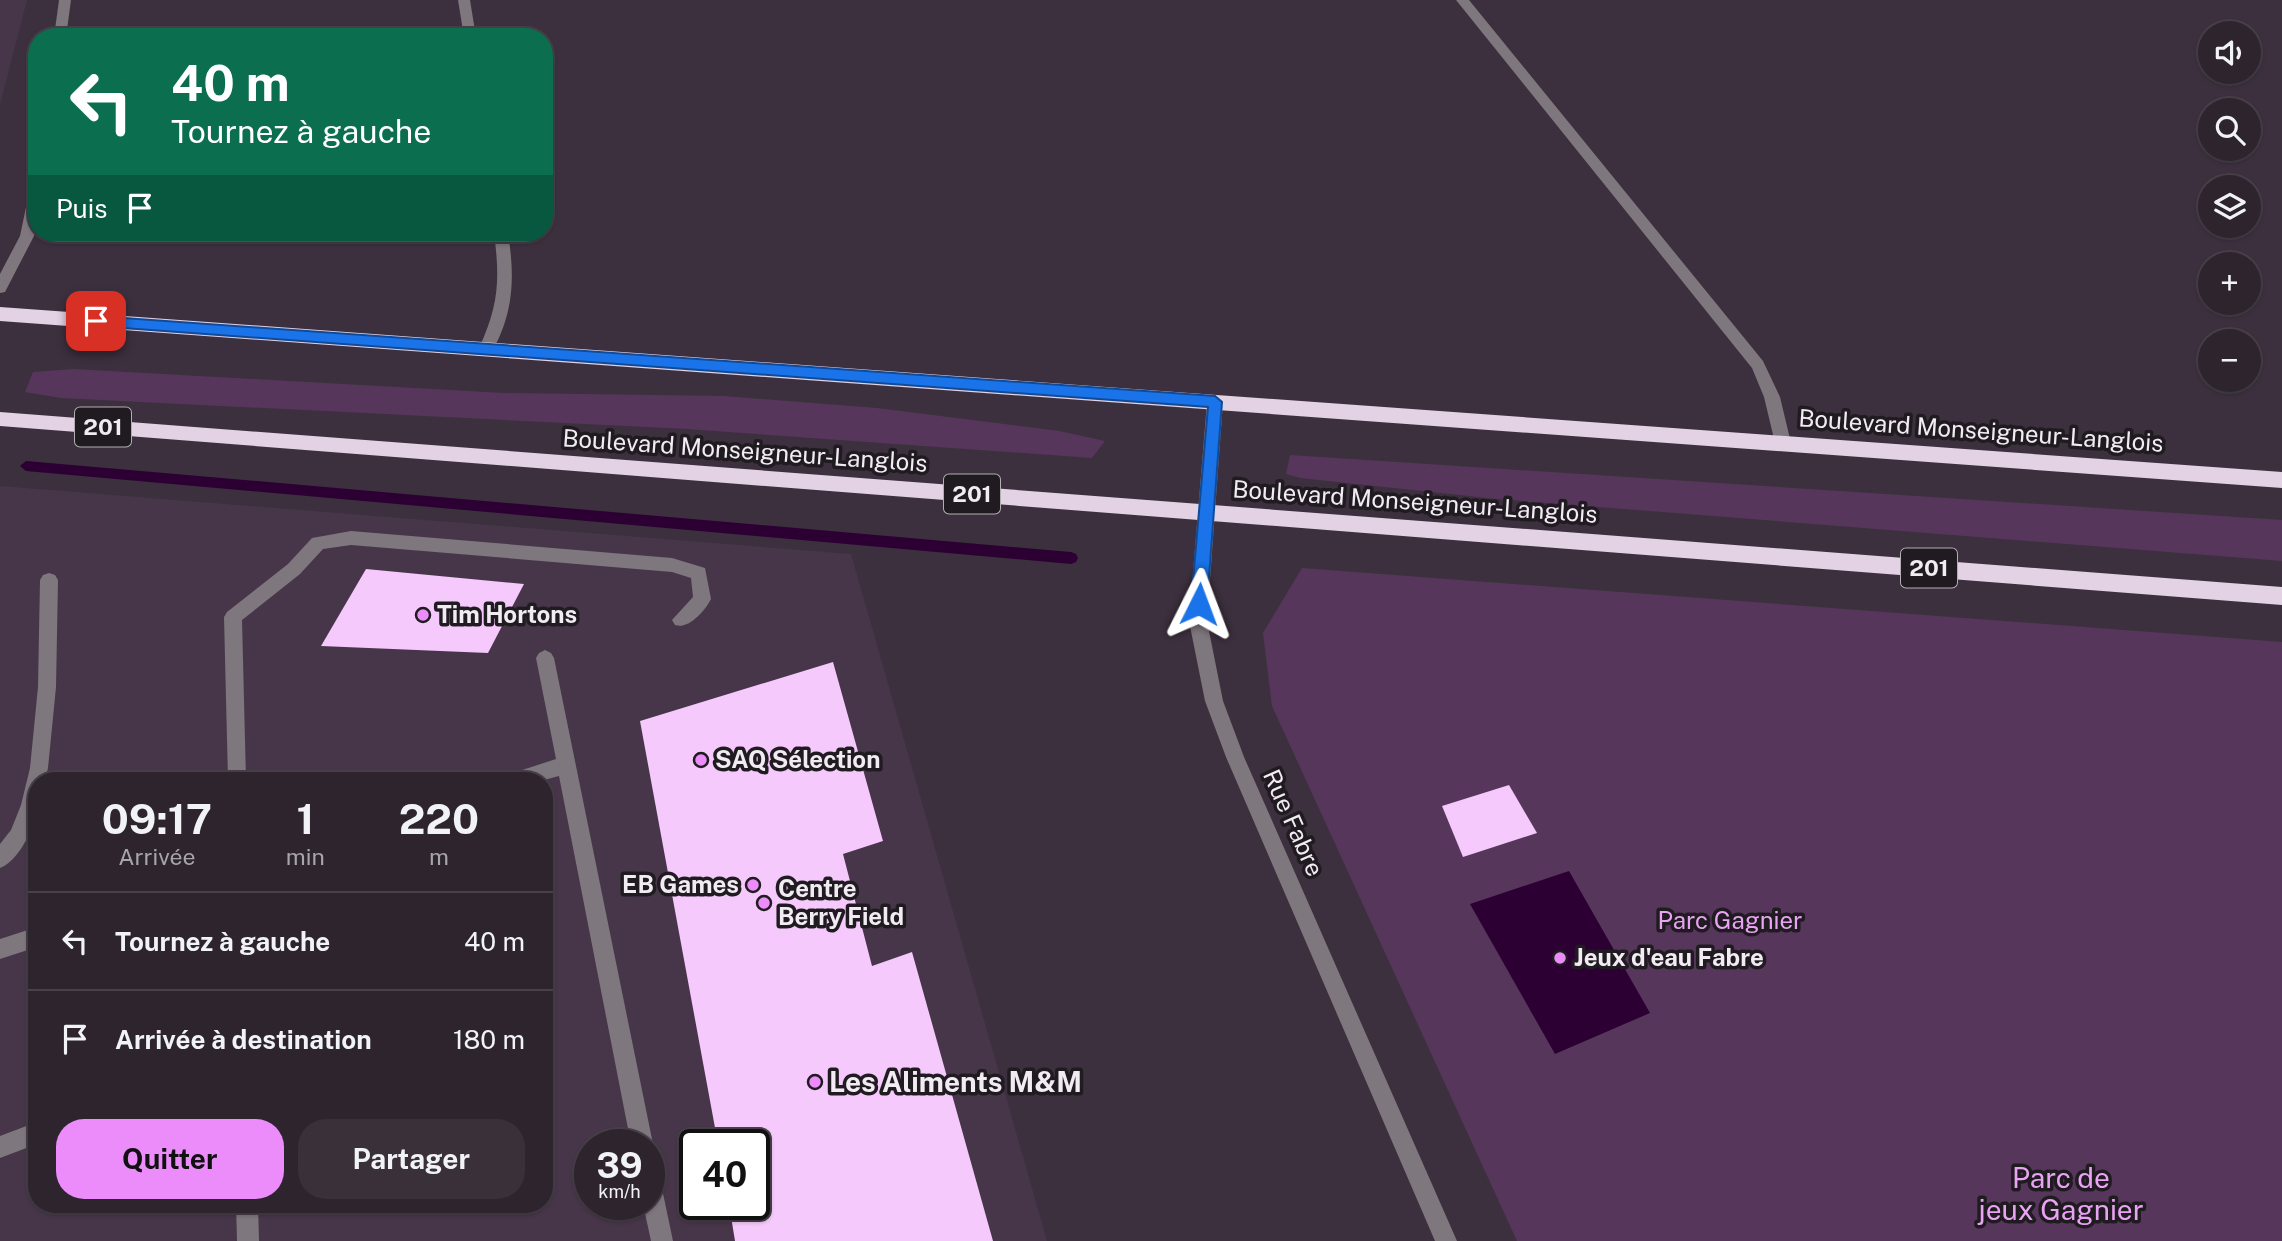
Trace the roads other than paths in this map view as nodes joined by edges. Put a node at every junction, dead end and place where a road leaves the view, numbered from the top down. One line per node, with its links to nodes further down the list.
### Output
1 (65, 0): 4 (street)
2 (464, 0): 5 (street)
3 (1462, 0): 13 (street)
4 (61, 28)
5 (469, 28)
6 (28, 231): 8 (street)
7 (503, 242): 10 (street)
8 (0, 288)
9 (0, 314): 10 (highway, Boulevard Monseigneur-Langlois)
10 (487, 348): 11 (highway, Boulevard Monseigneur-Langlois)
11 (1215, 402): 13 (highway, Boulevard Monseigneur-Langlois); 15 (street, Rue Fabre)
12 (0, 419): 15 (highway, Boulevard Monseigneur-Langlois / 201)
13 (1783, 443): 14 (highway, Boulevard Monseigneur-Langlois)
14 (2282, 480)
15 (1205, 512): 17 (highway, Boulevard Monseigneur-Langlois / 201); 35 (street, Rue Fabre)
16 (49, 580): 21 (street)
17 (2282, 596)
18 (681, 620): 22 (street)
19 (545, 658): 20 (street)
20 (566, 765): 23 (street); 28 (street)
21 (37, 772)
22 (237, 772)
23 (543, 772)
24 (28, 816): 25 (street)
25 (0, 859)
26 (28, 940): 27 (street)
27 (0, 949)
28 (639, 1129)
29 (28, 1136): 30 (street)
30 (0, 1147)
31 (247, 1213): 33 (street)
32 (658, 1220): 34 (street)
33 (248, 1241)
34 (662, 1241)
35 (1446, 1241)

